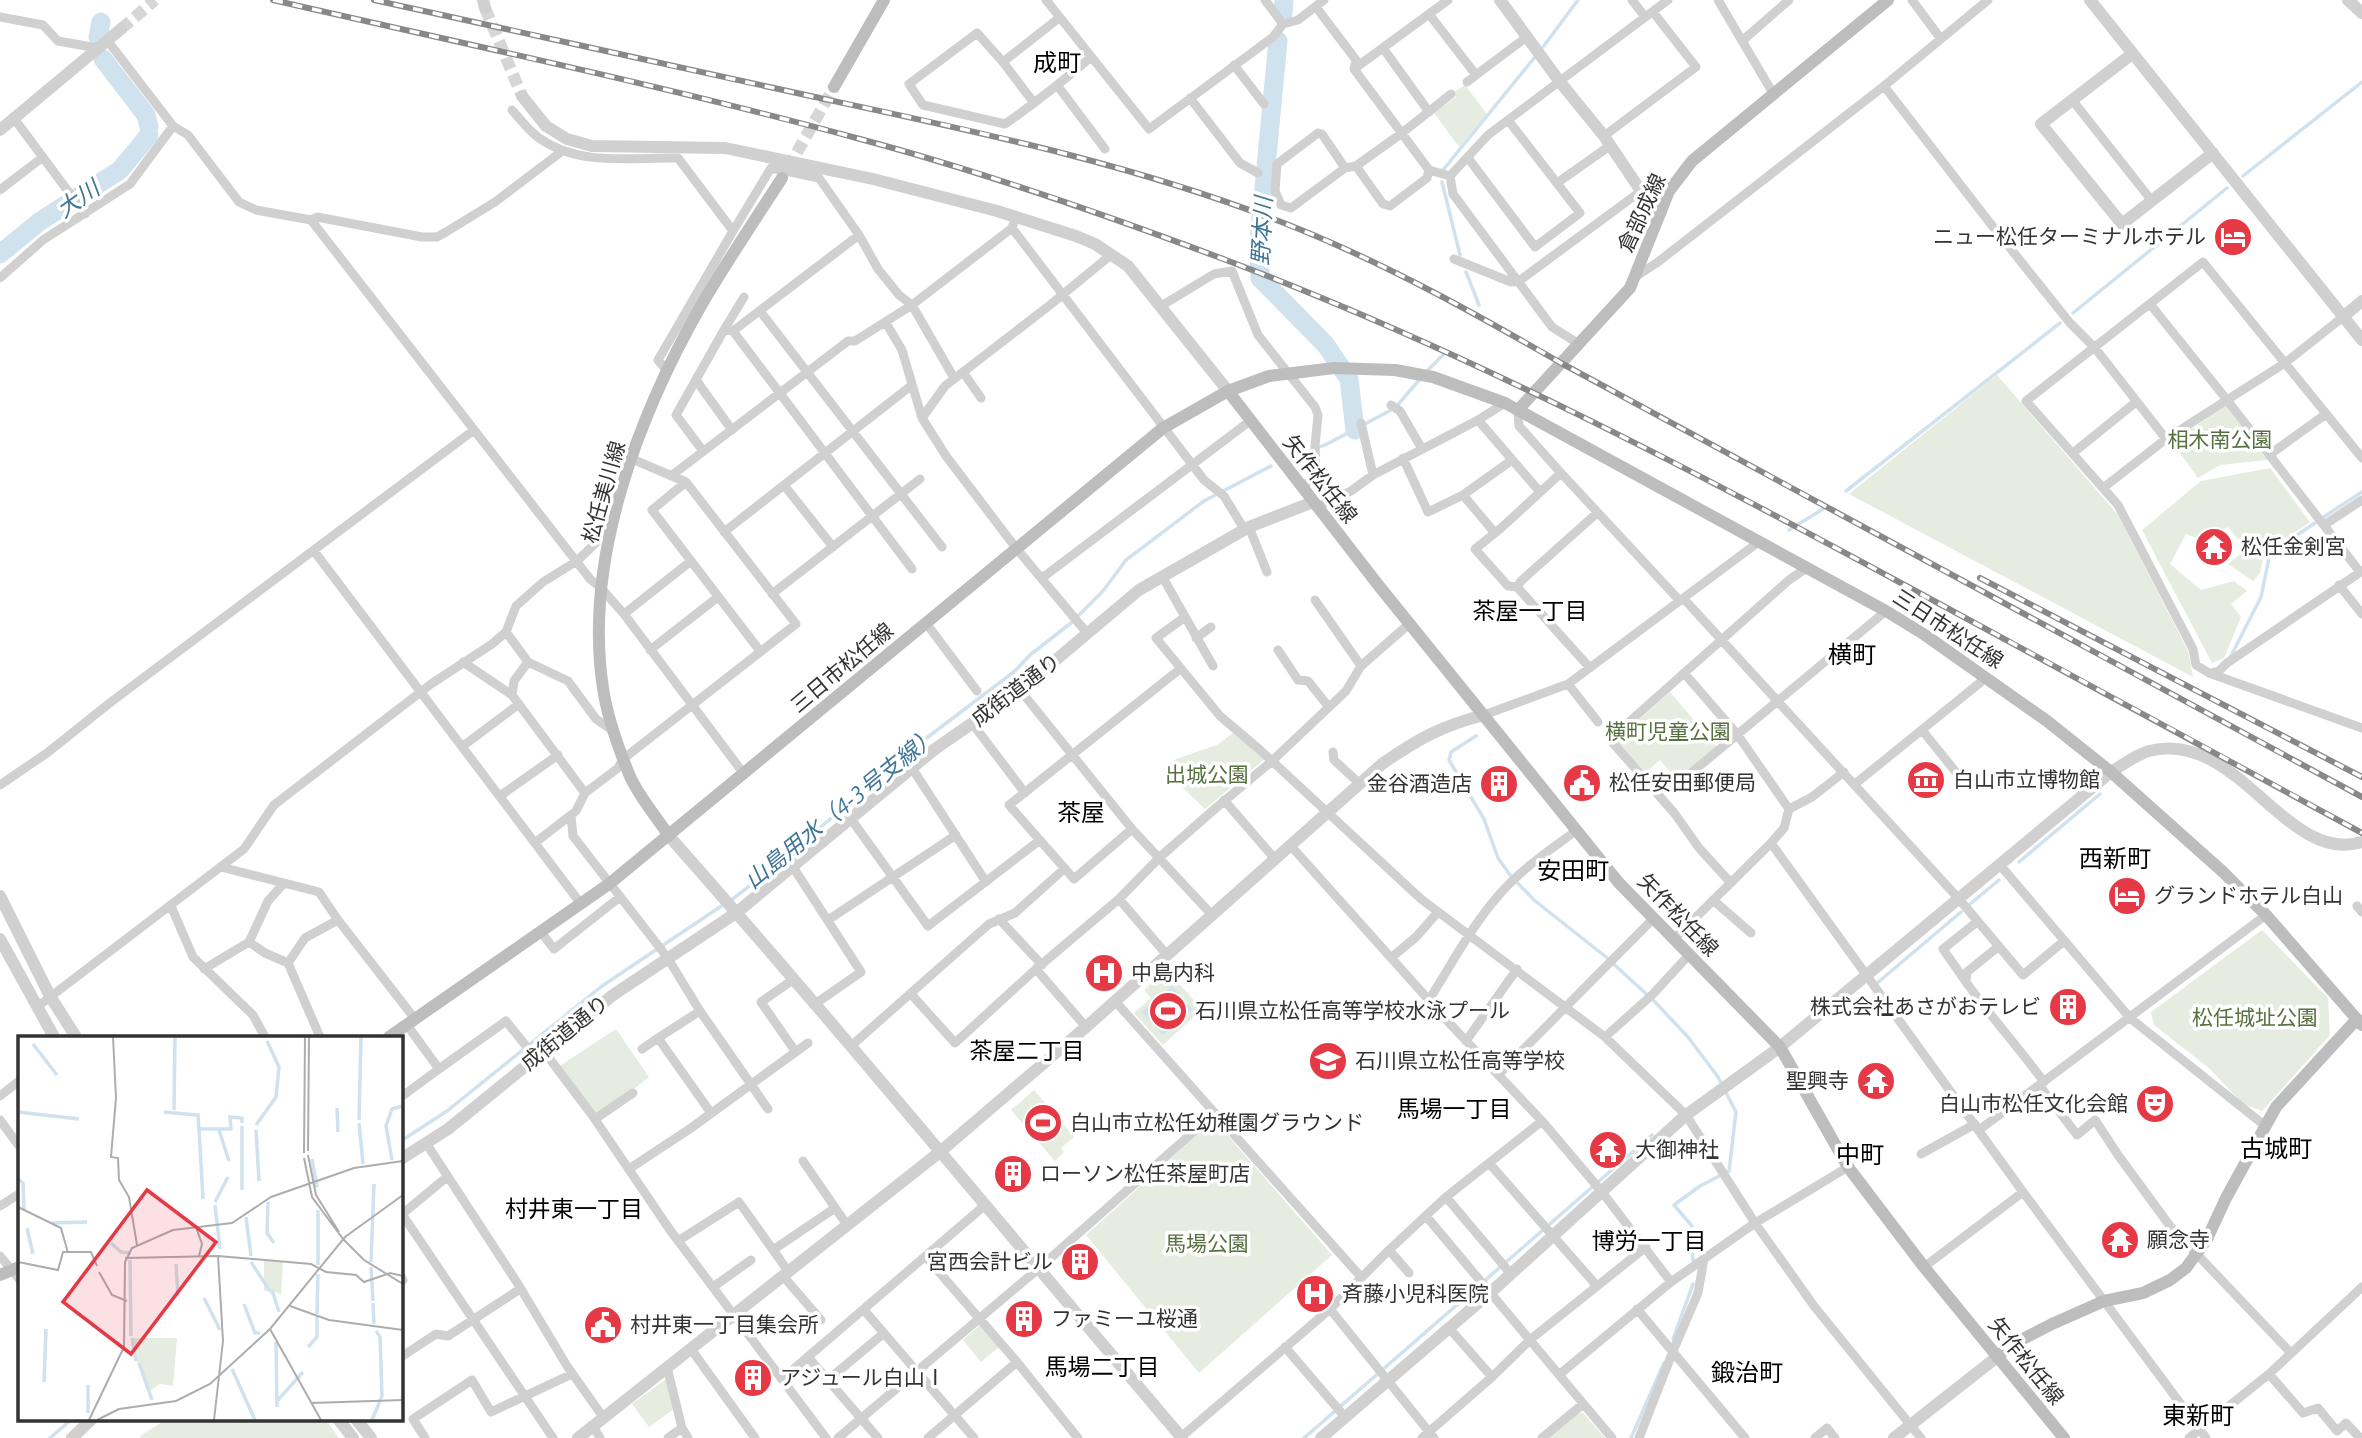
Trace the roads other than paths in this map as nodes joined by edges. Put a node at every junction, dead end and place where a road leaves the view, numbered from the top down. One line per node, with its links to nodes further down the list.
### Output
1 (884, 0): 39 (main road)
2 (1046, 0): 21 (street)
3 (1265, 0): 22 (street)
4 (1324, 0): 16 (street)
5 (1448, 0): 18 (street)
6 (1500, 0): 24 (street)
7 (1632, 0): 19 (street)
8 (1668, 0): 19 (street)
9 (1718, 0): 26 (street)
10 (1789, 0): 26 (street)
11 (1888, 0): 41 (main road, 倉部成線)
12 (1912, 0): 25 (street)
13 (1988, 0): 25 (street)
14 (2090, 0): 29 (street)
15 (2348, 0): 17 (street)
16 (1316, 7): 22 (street); 33 (street)
17 (2362, 13)
18 (1429, 14): 28 (street); 34 (street)
19 (1649, 15): 36 (street); 54 (street)
20 (0, 17): 27 (street)
21 (1059, 18): 30 (street); 31 (street)
22 (1283, 24): 32 (street)
23 (121, 29): 27 (street)
24 (1528, 36): 34 (street); 36 (street)
25 (1941, 39): 38 (street)
26 (1742, 41): 41 (street)
27 (102, 44): 49 (street); 51 (street)
28 (1383, 48): 33 (street); 48 (street)
29 (2133, 54): 44 (street); 57 (street)
30 (1091, 57): 37 (street); 43 (street)
31 (1003, 62): 45 (street); 45 (street)
32 (1234, 65): 43 (street); 46 (street)
33 (1354, 69): 53 (street)
34 (1476, 75): 35 (street)
35 (1467, 82)
36 (1560, 82): 50 (street); 54 (street)
37 (1057, 85): 45 (street); 55 (street)
38 (1884, 86): 79 (street); 93 (street)
39 (834, 87)
40 (1451, 94): 48 (street)
41 (1774, 95): 70 (main road, 倉部成線)
42 (522, 96): 73 (street)
43 (1190, 98): 63 (street)
44 (2073, 100): 69 (street); 69 (street)
45 (1034, 103)
46 (1264, 104)
47 (512, 110): 56 (street)
48 (1429, 112): 53 (street)
49 (13, 117): 52 (street); 58 (street)
50 (1508, 120): 59 (street); 66 (street)
51 (173, 126): 71 (street); 72 (street)
52 (0, 130)
53 (1402, 133): 60 (street); 62 (street)
54 (1608, 140): 66 (street); 68 (street)
55 (1105, 149)
56 (561, 152): 72 (street); 74 (street)
57 (2213, 153): 69 (street); 88 (street)
58 (43, 157): 67 (street); 71 (street)
59 (1468, 158): 64 (street); 66 (street)
60 (1356, 166): 61 (street); 62 (street)
61 (1345, 168): 61 (street)
62 (1429, 170): 64 (street)
63 (1258, 173)
64 (1450, 176): 80 (street)
65 (782, 178): 95 (main road, 松任美川線)
66 (1557, 183)
67 (0, 190)
68 (1641, 191): 70 (street); 80 (street)
69 (2152, 201)
70 (1661, 212): 79 (main road, 倉部成線)
71 (85, 214): 78 (street)
72 (311, 220): 115 (street)
73 (1014, 222): 76 (street); 81 (street); 85 (street)
74 (733, 231): 75 (street); 95 (street)
75 (859, 235): 85 (street); 87 (street)
76 (1111, 254): 81 (street); 86 (street)
77 (1454, 259): 80 (street)
78 (0, 278)
79 (1634, 278): 92 (main road, 倉部成線)
80 (1519, 281): 92 (street)
81 (1063, 295): 98 (street); 114 (street)
82 (744, 298): 90 (street)
83 (2362, 301): 88 (street)
84 (2150, 304): 93 (street); 94 (street); 104 (street)
85 (912, 305): 89 (street); 98 (street)
86 (1161, 306): 97 (street); 101 (street)
87 (760, 311): 90 (street); 96 (street)
88 (2343, 317): 91 (street); 94 (street)
89 (886, 323): 96 (street); 100 (street)
90 (728, 330): 99 (street); 102 (street)
91 (2362, 340)
92 (1579, 344): 108 (main road, 倉部成線)
93 (2095, 348): 105 (street); 122 (street)
94 (2285, 363): 104 (street); 109 (street)
95 (668, 372): 126 (main road, 松任美川線)
96 (806, 373): 102 (street); 117 (street)
97 (1288, 373): 101 (main road, 三日市松任線); 106 (main road, 三日市松任線); 135 (street)
98 (959, 375): 103 (street); 110 (street)
99 (696, 380): 116 (street); 120 (street)
100 (912, 385): 110 (street); 117 (street)
101 (1228, 391): 112 (main road, 矢作松任線); 114 (main road, 三日市松任線)
102 (780, 393): 116 (street); 121 (street)
103 (981, 398)
104 (2227, 400): 118 (street); 123 (street)
105 (2136, 402): 118 (street); 122 (street)
106 (1505, 403): 108 (main road, 三日市松任線); 111 (street)
107 (1395, 408): 119 (street)
108 (1518, 410): 129 (street); 149 (main road, 三日市松任線)
109 (2326, 414): 123 (street); 125 (street)
110 (922, 418): 152 (street)
111 (1478, 420): 119 (street); 127 (street)
112 (1250, 421): 128 (street); 135 (main road, 矢作松任線)
113 (1361, 427): 130 (street)
114 (1163, 428): 128 (street); 152 (main road, 三日市松任線)
115 (474, 430): 153 (street); 154 (street)
116 (732, 430): 120 (street)
117 (852, 432): 121 (street); 138 (street)
118 (2166, 439): 136 (street)
119 (1422, 449): 124 (street)
120 (703, 452): 131 (street)
121 (826, 453): 134 (street); 143 (street)
122 (2073, 453): 136 (street)
123 (2269, 455): 144 (street)
124 (1403, 458): 130 (street); 139 (street)
125 (2362, 458)
126 (632, 459): 131 (street); 145 (main road, 松任美川線)
127 (1511, 460): 137 (street); 139 (street)
128 (1192, 466): 146 (street); 161 (street)
129 (1561, 473): 137 (street); 142 (street)
130 (1373, 475): 141 (street)
131 (671, 476): 133 (street)
132 (920, 479): 138 (street)
133 (686, 482): 147 (street); 155 (street)
134 (784, 485): 147 (street); 151 (street)
135 (1303, 487): 141 (main road, 矢作松任線)
136 (2104, 488): 190 (street)
137 (1540, 492): 148 (street)
138 (902, 495): 143 (street); 150 (street)
139 (1463, 495): 148 (street)
140 (2362, 500): 144 (street)
141 (1315, 504): 146 (street, 成街道通り); 174 (main road, 矢作松任線)
142 (1597, 513): 164 (street); 168 (street)
143 (873, 517): 151 (street); 157 (street)
144 (2324, 525): 159 (street)
145 (611, 528): 154 (street); 163 (main road, 松任美川線)
146 (1246, 528): 158 (street); 160 (street, 成街道通り)
147 (724, 532): 165 (street)
148 (1495, 533): 164 (street)
149 (1760, 541): 156 (main road, 三日市松任線); 168 (street)
150 (942, 547)
151 (833, 548): 165 (street)
152 (1016, 548): 161 (street); 173 (main road, 三日市松任線)
153 (314, 551): 195 (street); 222 (street)
154 (577, 561): 163 (street); 176 (street)
155 (691, 561): 166 (street); 170 (street)
156 (1808, 567): 169 (main road, 三日市松任線); 179 (street)
157 (912, 569)
158 (1267, 572)
159 (2361, 572): 162 (street)
160 (1163, 576): 172 (street); 177 (street, 成街道通り)
161 (1042, 578): 177 (street)
162 (2339, 585): 171 (street); 190 (street)
163 (600, 587): 170 (street); 207 (main road, 松任美川線)
164 (1517, 587): 187 (street)
165 (772, 593): 182 (street)
166 (718, 597): 180 (street); 182 (street)
167 (1315, 600): 186 (street)
168 (1682, 600): 179 (street); 187 (street)
169 (1886, 611): 191 (main road, 三日市松任線); 197 (street)
170 (624, 614): 180 (street)
171 (2362, 614)
172 (1185, 617): 178 (street); 188 (street)
173 (926, 623): 194 (street); 219 (main road, 三日市松任線)
174 (1409, 624): 186 (street); 201 (main road, 矢作松任線)
175 (1211, 627): 178 (street)
176 (506, 632): 183 (street); 184 (street)
177 (1087, 633): 193 (street, 成街道通り)
178 (1196, 638): 185 (street)
179 (1722, 639): 189 (street); 197 (street)
180 (650, 649): 199 (street)
181 (1278, 650): 200 (street)
182 (760, 651): 199 (street)
183 (463, 662): 195 (street); 196 (street)
184 (528, 662): 196 (street); 207 (street)
185 (1213, 666)
186 (1362, 666): 200 (street)
187 (1590, 668): 192 (street)
188 (1180, 669): 212 (street); 215 (street)
189 (1684, 673): 203 (street); 208 (street)
190 (2209, 673): 205 (street)
191 (1987, 677): 206 (street); 218 (main road, 三日市松任線)
192 (1568, 684): 201 (street); 202 (street)
193 (1020, 690): 204 (street, 成街道通り); 212 (street)
194 (977, 691)
195 (422, 693): 210 (street); 245 (street)
196 (512, 695): 198 (street)
197 (1778, 701): 208 (street); 217 (street)
198 (519, 704): 210 (street); 213 (street)
199 (693, 705): 214 (street); 219 (street)
200 (1328, 706): 215 (street)
201 (1484, 715): 220 (street); 234 (main road, 矢作松任線)
202 (1598, 722)
203 (1629, 722)
204 (972, 723): 216 (street, 成街道通り); 226 (street)
205 (2362, 728)
206 (1922, 730): 221 (street); 223 (street)
207 (614, 731): 214 (main road, 松任美川線)
208 (1737, 734): 224 (street); 229 (street)
209 (1613, 743): 251 (street)
210 (463, 746): 227 (street)
211 (1332, 752): 220 (street)
212 (1071, 754): 226 (street); 233 (street)
213 (558, 755): 225 (street); 227 (street)
214 (624, 759): 225 (street); 236 (main road, 松任美川線)
215 (1271, 762): 228 (street); 230 (street)
216 (912, 768): 232 (street, 成街道通り); 235 (street)
217 (1844, 772): 221 (street); 229 (street)
218 (2111, 772): 239 (street); 244 (street); 263 (main road, 三日市松任線)
219 (744, 774): 236 (main road, 三日市松任線)
220 (1360, 784): 230 (street)
221 (1856, 784): 256 (street)
222 (0, 785)
223 (1967, 786)
224 (1673, 788)
225 (585, 793): 231 (street)
226 (1025, 793): 237 (street)
227 (500, 796): 238 (street)
228 (1224, 800): 242 (street); 243 (street)
229 (1790, 809): 240 (street)
230 (1326, 813): 241 (street); 261 (street)
231 (571, 816): 238 (street); 252 (street)
232 (851, 819): 246 (street, 成街道通り); 248 (street)
233 (1132, 829): 242 (street); 247 (street)
234 (1577, 830): 265 (main road, 矢作松任線); 271 (street)
235 (956, 835): 248 (street); 249 (street)
236 (669, 836): 252 (main road, 三日市松任線); 260 (street)
237 (1040, 840): 247 (street); 249 (street)
238 (536, 842): 258 (street)
239 (2362, 842)
240 (1771, 843): 251 (street); 285 (street)
241 (1290, 845): 243 (street); 280 (street)
242 (1160, 857): 255 (street); 262 (street)
243 (1275, 859): 262 (street)
244 (2000, 864): 256 (street); 274 (street)
245 (221, 867): 250 (street); 259 (street)
246 (793, 867): 260 (street, 成街道通り); 267 (street)
247 (1065, 869): 264 (street)
248 (892, 879): 249 (street); 267 (street)
249 (986, 882)
250 (284, 883): 266 (street); 275 (street)
251 (1731, 883): 257 (street)
252 (609, 884): 254 (street); 258 (main road, 三日市松任線)
253 (0, 896): 289 (street)
254 (620, 897): 269 (street); 277 (street)
255 (1119, 899): 278 (street); 282 (street)
256 (1959, 899): 268 (street); 285 (street)
257 (1713, 900): 270 (street); 273 (street)
258 (581, 904): 269 (main road, 三日市松任線)
259 (171, 906): 283 (street); 289 (street)
260 (730, 906): 277 (street, 成街道通り); 286 (street)
261 (1438, 912): 271 (street); 280 (street)
262 (1212, 915): 278 (street)
263 (2266, 915): 296 (street); 297 (main road, 三日市松任線)
264 (999, 919): 282 (street); 288 (street)
265 (1653, 919): 273 (main road, 矢作松任線); 294 (street)
266 (338, 920): 281 (street); 298 (street)
267 (828, 920): 292 (street)
268 (1978, 921): 276 (street); 287 (street)
269 (541, 932): 298 (main road, 三日市松任線)
270 (1752, 933)
271 (1470, 935): 284 (street); 290 (street)
272 (0, 939): 293 (street)
273 (1673, 940): 279 (main road, 矢作松任線)
274 (2064, 940): 276 (street); 296 (street)
275 (249, 942): 281 (street); 283 (street)
276 (1999, 946): 287 (street)
277 (661, 949): 295 (street); 313 (street, 成街道通り)
278 (1167, 955): 291 (street)
279 (1688, 956): 305 (street); 310 (main road, 矢作松任線)
280 (1391, 958): 290 (street)
281 (288, 963): 303 (street)
282 (1039, 967): 288 (street); 299 (street)
283 (204, 969): 302 (street)
284 (1517, 969): 294 (street); 307 (street)
285 (1866, 977): 310 (street); 330 (street)
286 (794, 979): 292 (street); 312 (street)
287 (1966, 982): 318 (street)
288 (911, 994): 309 (street)
289 (50, 996): 293 (street); 301 (street)
290 (1429, 1000): 307 (street)
291 (1115, 1001): 299 (street); 324 (street)
292 (815, 1004): 309 (street)
293 (37, 1007): 300 (street)
294 (1568, 1007): 305 (street); 315 (street)
295 (700, 1010): 306 (street); 317 (street)
296 (2130, 1018): 318 (street); 329 (street)
297 (2361, 1019): 329 (main road)
298 (411, 1022): 304 (main road, 三日市松任線); 314 (street)
299 (1086, 1027): 333 (street)
300 (53, 1036)
301 (75, 1036)
302 (264, 1036)
303 (320, 1036)
304 (391, 1036)
305 (1605, 1037): 325 (street)
306 (658, 1038): 311 (street); 323 (street)
307 (1466, 1041): 315 (street)
308 (808, 1043): 312 (street)
309 (851, 1046): 333 (street)
310 (1780, 1047): 325 (street); 338 (main road, 矢作松任線)
311 (642, 1049)
312 (795, 1051): 317 (street)
313 (537, 1053): 314 (street); 326 (street); 331 (street, 成街道通り)
314 (439, 1069): 321 (street)
315 (1498, 1075): 328 (street)
316 (18, 1082): 320 (street)
317 (750, 1083): 322 (street); 323 (street)
318 (2042, 1084): 330 (street); 358 (street)
319 (632, 1093): 326 (street)
320 (0, 1096)
321 (402, 1096)
322 (768, 1109)
323 (711, 1113): 339 (street)
324 (1215, 1113): 365 (street); 369 (street)
325 (1686, 1115): 341 (street); 351 (street)
326 (595, 1119): 339 (street)
327 (0, 1120): 332 (street)
328 (1542, 1121): 337 (street); 341 (street)
329 (2264, 1125): 358 (main road)
330 (1977, 1127): 334 (street); 342 (street)
331 (426, 1143): 335 (street, 成街道通り); 340 (street)
332 (18, 1145)
333 (941, 1150): 346 (street); 352 (street)
334 (1922, 1154)
335 (402, 1158)
336 (803, 1161): 347 (street)
337 (1489, 1163): 344 (street); 353 (street)
338 (1848, 1167): 351 (street); 364 (main road, 矢作松任線)
339 (629, 1169): 354 (street)
340 (447, 1177): 348 (street); 375 (street)
341 (1597, 1187): 353 (street); 355 (street)
342 (2023, 1192): 364 (street); 376 (street)
343 (18, 1195): 345 (street)
344 (1446, 1197): 350 (street); 363 (street)
345 (0, 1206)
346 (984, 1206): 360 (street); 365 (street)
347 (835, 1208): 352 (street); 356 (street)
348 (402, 1213)
349 (402, 1215): 382 (street)
350 (1426, 1216): 357 (street); 371 (street)
351 (1755, 1223): 361 (street); 413 (street)
352 (847, 1225): 367 (street)
353 (1548, 1231): 363 (street); 372 (street)
354 (678, 1241): 356 (street); 373 (street)
355 (1646, 1247): 370 (street); 372 (street)
356 (773, 1250): 367 (street)
357 (1389, 1250): 368 (street); 369 (street)
358 (2196, 1253): 376 (main road); 390 (street)
359 (0, 1256): 366 (street)
360 (926, 1256): 379 (street); 381 (street)
361 (1704, 1259): 370 (street); 389 (street)
362 (751, 1260): 373 (street)
363 (1505, 1267): 371 (street)
364 (1924, 1267): 393 (main road, 矢作松任線)
365 (1038, 1269): 381 (street); 434 (street)
366 (13, 1273)
367 (785, 1273): 380 (street); 383 (street)
368 (1409, 1273)
369 (1362, 1277): 377 (street)
370 (1671, 1282): 378 (street)
371 (1485, 1285): 384 (street); 386 (street)
372 (1597, 1286): 386 (street)
373 (713, 1287): 380 (street)
374 (2362, 1287): 390 (street)
375 (520, 1289): 382 (street); 397 (street)
376 (2104, 1301): 393 (main road); 416 (street)
377 (1330, 1309): 387 (street); 398 (street)
378 (1637, 1309): 389 (street); 399 (street)
379 (864, 1310): 385 (street); 392 (street)
380 (734, 1316): 388 (street); 402 (street)
381 (979, 1318): 394 (street); 396 (street)
382 (472, 1320): 391 (street); 404 (street)
383 (821, 1320)
384 (1449, 1328): 398 (street); 401 (street)
385 (884, 1333): 396 (street); 403 (street)
386 (1531, 1339): 399 (street); 401 (street)
387 (1285, 1347): 406 (street); 434 (street)
388 (691, 1349): 395 (street); 427 (street)
389 (1673, 1351): 438 (street); 439 (street)
390 (2290, 1352): 400 (street)
391 (402, 1356)
392 (808, 1357): 402 (street); 403 (street)
393 (1997, 1357): 413 (street); 444 (main road, 矢作松任線)
394 (1017, 1362): 407 (street); 433 (street)
395 (667, 1367): 408 (street); 415 (street)
396 (917, 1372): 407 (street); 409 (street)
397 (572, 1374): 404 (street); 408 (street)
398 (1382, 1374): 406 (street); 417 (street)
399 (1560, 1374): 405 (street)
400 (2269, 1374): 416 (street); 446 (street)
401 (1492, 1377): 417 (street)
402 (782, 1379): 428 (street)
403 (828, 1380): 409 (street)
404 (526, 1397): 421 (street); 422 (street)
405 (1583, 1404): 436 (street); 437 (street)
406 (1340, 1411): 435 (street)
407 (955, 1415): 431 (street); 432 (street)
408 (603, 1417): 414 (street)
409 (861, 1418): 429 (street); 430 (street)
410 (91, 1420): 418 (street)
411 (339, 1420): 419 (street)
412 (357, 1420): 420 (street)
413 (1910, 1425): 442 (street); 443 (street)
414 (593, 1426): 423 (street); 424 (street)
415 (682, 1428): 425 (street); 426 (street)
416 (2203, 1434): 445 (street)
417 (1428, 1436)
418 (72, 1438)
419 (353, 1438)
420 (371, 1438)
421 (425, 1438)
422 (553, 1438)
423 (578, 1438)
424 (600, 1438)
425 (668, 1438)
426 (688, 1438)
427 (755, 1438)
428 (826, 1438)
429 (838, 1438)
430 (877, 1438)
431 (928, 1438)
432 (974, 1438)
433 (1078, 1438)
434 (1181, 1438)
435 (1321, 1438)
436 (1542, 1438)
437 (1612, 1438)
438 (1639, 1438)
439 (1745, 1438)
440 (1815, 1438): 441 (street)
441 (1835, 1438)
442 (1894, 1438)
443 (1921, 1438)
444 (2064, 1438)
445 (2189, 1438)
446 (2360, 1438)

